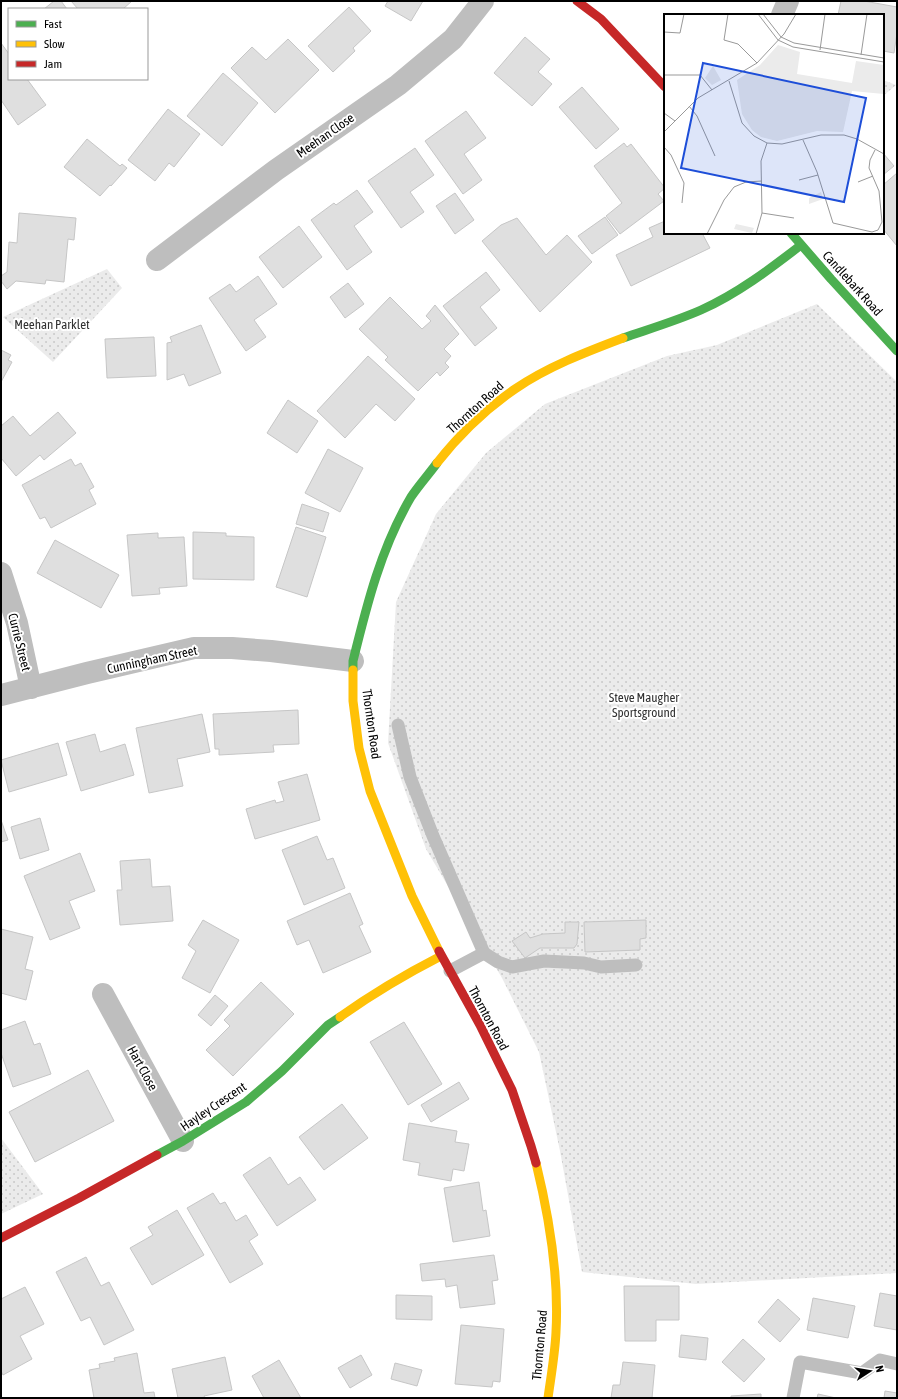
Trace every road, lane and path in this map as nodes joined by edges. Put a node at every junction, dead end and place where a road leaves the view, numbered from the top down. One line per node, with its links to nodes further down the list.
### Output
1 (483, 1): 8 (street, Meehan Close)
2 (577, 1): 5 (street)
3 (788, 1): 4 (street)
4 (782, 14)
5 (664, 86)
6 (792, 234): 7 (street, Candlebark Road)
7 (801, 245): 9 (street, Candlebark Road); 11 (street, Thornton Road)
8 (157, 260)
9 (897, 350)
10 (1, 573): 12 (street, Currie Street)
11 (353, 661): 12 (street, Cunningham Street); 16 (street, Thornton Road)
12 (31, 688): 13 (street, Cunningham Street)
13 (1, 695)
14 (398, 725): 15 (lane)
15 (484, 953): 17 (lane); 18 (lane)
16 (441, 956): 18 (street, Thornton Road); 20 (street, Hayley Crescent)
17 (636, 965)
18 (450, 971): 23 (street, Thornton Road)
19 (103, 994): 20 (street, Hart Close)
20 (183, 1141): 21 (street, Hayley Crescent)
21 (1, 1238)
22 (897, 1364): 24 (lane)
23 (548, 1398)
24 (793, 1398)

